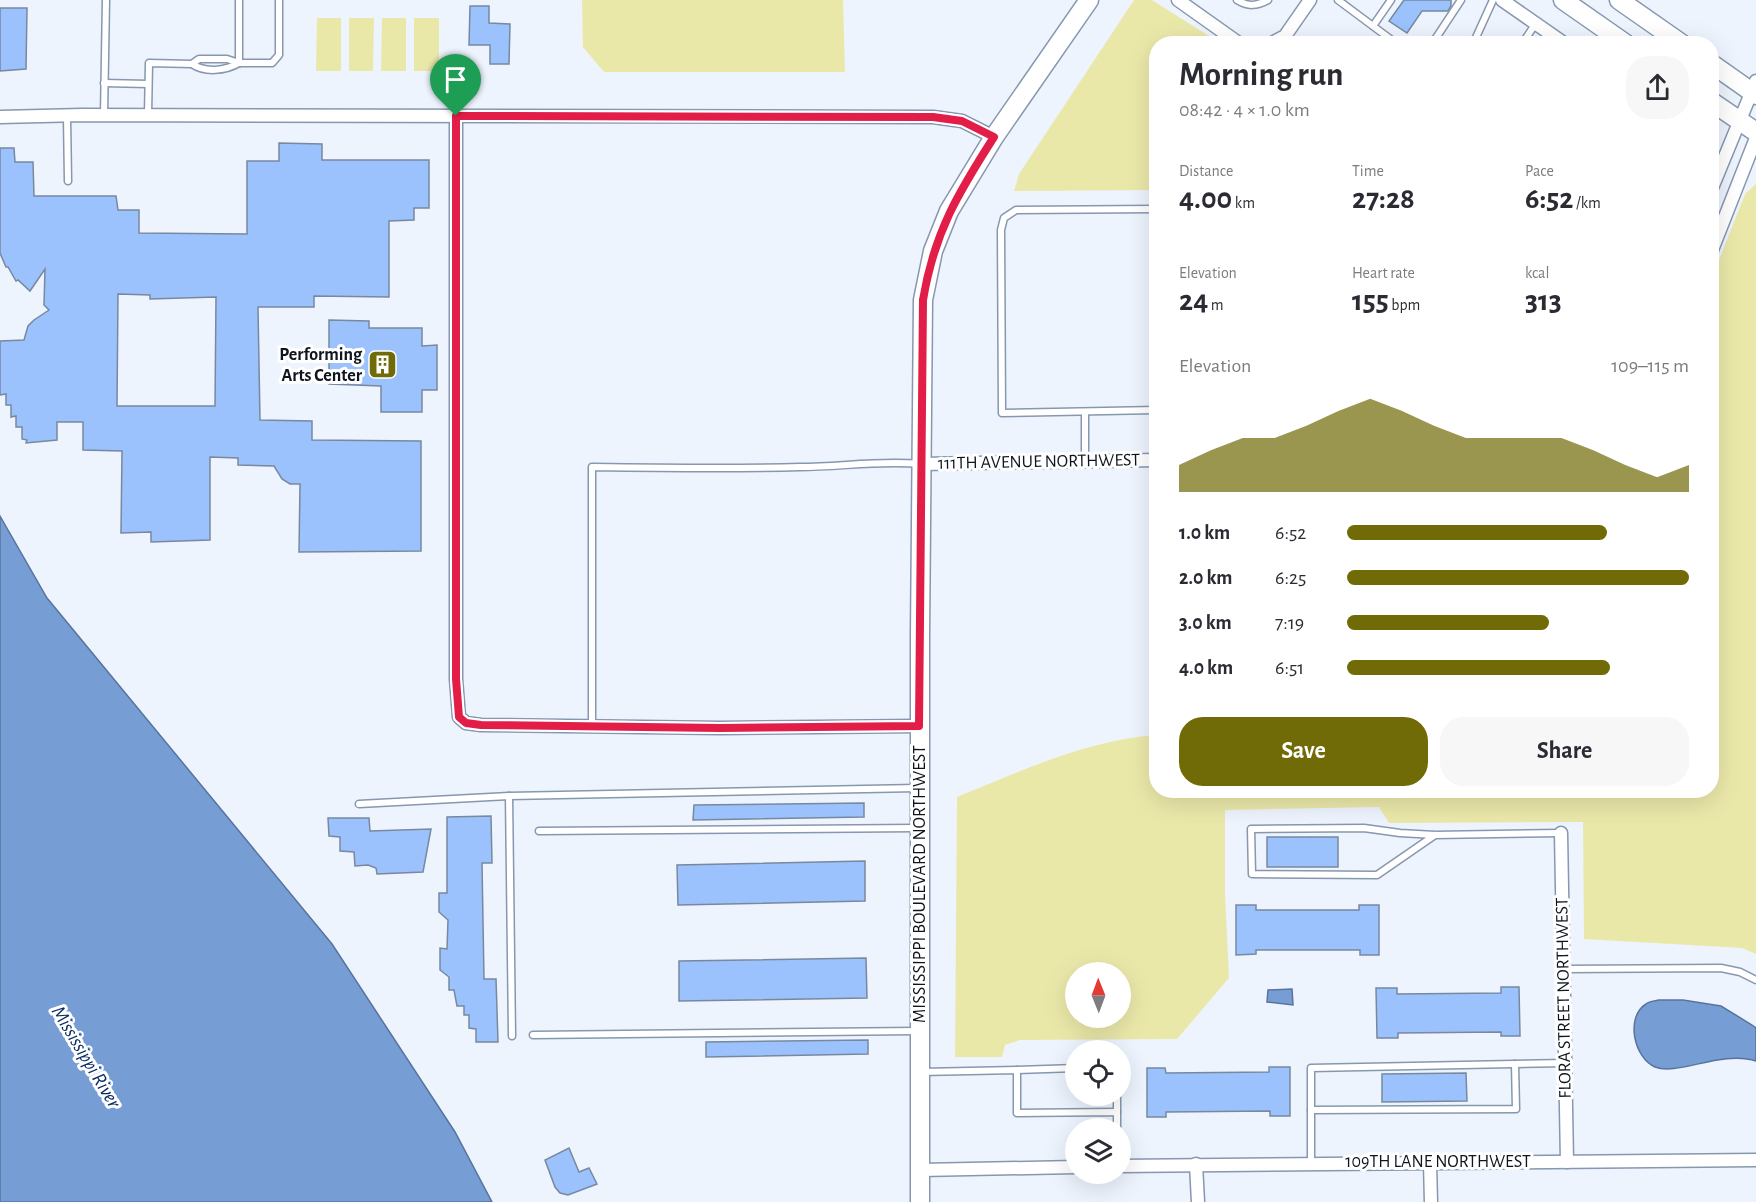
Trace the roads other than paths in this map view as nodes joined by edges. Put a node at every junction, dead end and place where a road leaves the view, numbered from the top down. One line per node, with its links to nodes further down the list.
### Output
1 (106, 0): 29 (lane)
2 (239, 0): 27 (lane)
3 (279, 0): 27 (lane)
4 (1089, 0): 40 (street, MISSISSIPPI BOULEVARD NORTHWEST)
5 (1178, 0): 18 (street)
6 (1237, 0): 7 (lane)
7 (1268, 0)
8 (1310, 0): 19 (street)
9 (1390, 0): 17 (lane)
10 (1461, 0): 21 (lane)
11 (1492, 0): 22 (lane)
12 (1502, 0): 16 (street)
13 (1563, 0): 25 (street)
14 (1618, 0): 26 (street)
15 (1343, 1): 17 (lane)
16 (1536, 23): 23 (lane); 24 (street)
17 (1373, 26): 20 (lane)
18 (1229, 36)
19 (1285, 36)
20 (1386, 36)
21 (1437, 36)
22 (1476, 36)
23 (1527, 36)
24 (1552, 36)
25 (1615, 36)
26 (1670, 36)
27 (239, 63): 30 (lane)
28 (1719, 68): 31 (street)
29 (104, 83): 30 (lane); 34 (lane)
30 (148, 84): 35 (lane)
31 (1754, 89): 38 (street)
32 (1719, 107): 38 (street)
33 (67, 115): 34 (street); 37 (street); 44 (lane)
34 (104, 115): 35 (street)
35 (148, 115): 36 (street)
36 (456, 116): 40 (street); 53 (street)
37 (0, 117)
38 (1739, 120): 39 (street); 42 (street)
39 (1756, 132)
40 (994, 137): 52 (street, MISSISSIPPI BOULEVARD NORTHWEST)
41 (1756, 138): 45 (street)
42 (1719, 160)
43 (1719, 172): 45 (street)
44 (68, 181)
45 (1738, 182): 47 (street)
46 (1149, 209): 49 (lane)
47 (1719, 232)
48 (1149, 410): 49 (lane)
49 (1084, 412): 51 (lane)
50 (1149, 460): 51 (street, 111TH AVENUE NORTHWEST)
51 (1085, 461): 52 (street, 111TH AVENUE NORTHWEST)
52 (921, 464): 53 (lane); 54 (street, MISSISSIPPI BOULEVARD NORTHWEST)
53 (592, 726): 54 (street)
54 (919, 726): 55 (street, MISSISSIPPI BOULEVARD NORTHWEST)
55 (920, 788): 56 (lane); 58 (street, MISSISSIPPI BOULEVARD NORTHWEST)
56 (508, 796): 57 (lane); 66 (lane)
57 (359, 804)
58 (921, 828): 59 (lane); 64 (street, MISSISSIPPI BOULEVARD NORTHWEST)
59 (539, 831)
60 (1561, 833): 61 (lane); 62 (street, FLORA STREET NORTHWEST)
61 (1435, 835): 61 (lane)
62 (1565, 969): 63 (lane); 67 (street, FLORA STREET NORTHWEST)
63 (1756, 980)
64 (920, 1031): 65 (lane); 71 (street, MISSISSIPPI BOULEVARD NORTHWEST)
65 (533, 1035)
66 (512, 1036)
67 (1565, 1063): 68 (lane); 77 (street, FLORA STREET NORTHWEST)
68 (1515, 1064): 73 (lane); 73 (lane)
69 (1065, 1068): 70 (lane)
70 (1017, 1070): 71 (lane); 74 (lane)
71 (920, 1072): 83 (street, MISSISSIPPI BOULEVARD NORTHWEST)
72 (1117, 1106): 74 (lane)
73 (1311, 1110): 78 (lane)
74 (1117, 1112): 75 (lane)
75 (1117, 1118)
76 (1756, 1160): 77 (street, 109TH LANE NORTHWEST)
77 (1567, 1162): 79 (street, 109TH LANE NORTHWEST)
78 (1311, 1163): 79 (street, 109TH LANE NORTHWEST); 80 (street, 109TH LANE NORTHWEST)
79 (1430, 1163): 86 (street)
80 (1196, 1164): 81 (street, 109TH LANE NORTHWEST); 85 (street)
81 (1131, 1166)
82 (1065, 1167): 83 (street)
83 (921, 1170): 84 (street, MISSISSIPPI BOULEVARD NORTHWEST)
84 (920, 1202)
85 (1198, 1202)
86 (1431, 1202)

